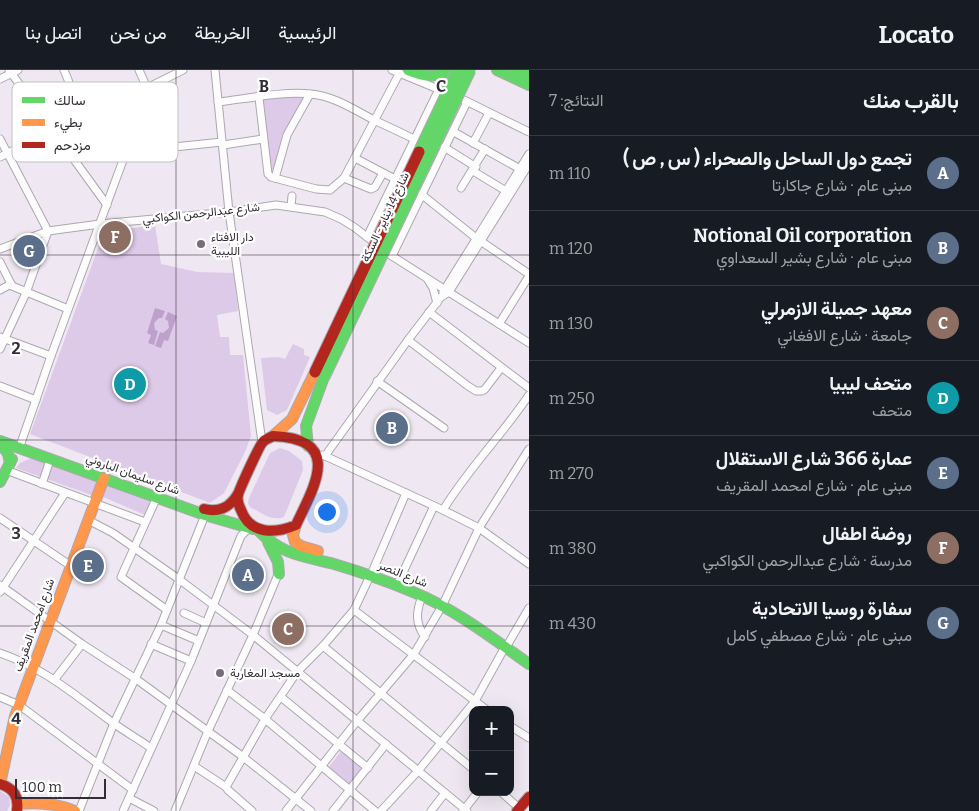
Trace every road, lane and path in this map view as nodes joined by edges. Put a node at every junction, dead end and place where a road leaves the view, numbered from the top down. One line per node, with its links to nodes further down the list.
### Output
1 (64, 70): 15 (street)
2 (139, 70): 16 (street)
3 (183, 70): 17 (street)
4 (215, 70): 22 (street)
5 (450, 70): 11 (main road)
6 (458, 70): 82 (main road, شارع 14 يناير- السكة, bridge)
7 (470, 70): 82 (main road, شارع 14 يناير- السكة, bridge)
8 (498, 70): 18 (main road)
9 (517, 70): 12 (main road)
10 (13, 71): 13 (street); 14 (street)
11 (400, 71): 19 (street); 25 (street)
12 (529, 76)
13 (0, 78)
14 (20, 82)
15 (69, 82)
16 (144, 82)
17 (159, 82)
18 (529, 85)
19 (439, 89): 23 (street); 30 (street)
20 (310, 94): 21 (street); 25 (street); 49 (street)
21 (259, 98): 22 (street); 28 (street)
22 (218, 102): 31 (street)
23 (467, 102): 24 (street); 26 (street)
24 (489, 113): 27 (street); 32 (street)
25 (375, 120): 30 (street); 40 (street)
26 (454, 132): 32 (street); 34 (street)
27 (529, 132)
28 (263, 138): 31 (street); 49 (street)
29 (0, 139): 37 (street)
30 (414, 139): 51 (street)
31 (222, 143): 33 (street); 58 (street)
32 (473, 143): 35 (street)
33 (178, 147)
34 (444, 147): 46 (street); 55 (street)
35 (485, 149): 46 (street); 47 (street)
36 (12, 151): 37 (street)
37 (8, 153): 39 (street); 41 (street)
38 (529, 154): 47 (street)
39 (0, 157)
40 (355, 158): 48 (street); 50 (street)
41 (12, 161)
42 (13, 162): 60 (street)
43 (76, 162): 56 (street)
44 (122, 162): 56 (street)
45 (529, 164): 47 (street)
46 (475, 169): 52 (street); 54 (street)
47 (524, 171): 54 (street); 62 (street)
48 (383, 173): 50 (street); 51 (street)
49 (275, 178): 53 (street)
50 (344, 178): 53 (street)
51 (395, 179): 61 (street)
52 (461, 188)
53 (292, 189): 57 (street)
54 (506, 191): 62 (street)
55 (421, 194): 62 (street); 64 (street)
56 (107, 205): 59 (street)
57 (291, 206): 58 (street, شارع عبدالرحمن الكواكبي); 61 (street, شارع عبدالرحمن الكواكبي)
58 (230, 212): 59 (street, شارع عبدالرحمن الكواكبي); 90 (street)
59 (100, 224): 60 (street, شارع عبدالرحمن الكواكبي); 73 (street)
60 (48, 231): 63 (street, شارع عبدالرحمن الكواكبي); 71 (street)
61 (367, 237): 64 (street, شارع عبدالرحمن الكواكبي)
62 (479, 240): 66 (street); 70 (street)
63 (0, 249)
64 (392, 256): 67 (street, شارع عبدالرحمن الكواكبي)
65 (0, 262): 68 (street)
66 (529, 275): 75 (street)
67 (427, 278): 70 (street, شارع عبدالرحمن الكواكبي); 72 (street)
68 (10, 284): 69 (street); 71 (street)
69 (0, 290)
70 (447, 290): 72 (street); 75 (street, شارع عبدالرحمن الكواكبي)
71 (26, 293): 73 (street); 76 (street)
72 (439, 300): 74 (street)
73 (68, 309): 80 (street)
74 (429, 312): 77 (street); 81 (street)
75 (499, 324): 78 (street, شارع عبدالرحمن الكواكبي)
76 (2, 338): 79 (street); 80 (street)
77 (408, 340): 81 (street); 83 (street)
78 (529, 343)
79 (0, 349)
80 (51, 356): 87 (street)
81 (501, 368): 85 (street)
82 (320, 374): 90 (main road); 94 (main road)
83 (378, 381): 88 (street); 94 (street)
84 (0, 386): 87 (street)
85 (529, 388)
86 (529, 395): 105 (street)
87 (36, 400): 92 (street)
88 (444, 428)
89 (0, 434): 92 (main road, شارع سليمان الباروني)
90 (268, 439): 94 (main road); 101 (main road)
91 (0, 442): 92 (main road, شارع سليمان الباروني); 96 (main road)
92 (20, 446): 95 (main road, شارع سليمان الباروني); 96 (main road); 101 (main road, شارع سليمان الباروني)
93 (529, 449): 110 (street)
94 (317, 452): 100 (street); 113 (main road)
95 (50, 460): 97 (main road, شارع سليمان الباروني); 98 (street)
96 (3, 475): 98 (street)
97 (104, 478): 102 (main road, شارع سليمان الباروني); 103 (main road, شارع امحمد المقريف)
98 (42, 484): 99 (street)
99 (65, 493): 103 (street); 112 (street)
100 (406, 493): 104 (street); 117 (street)
101 (238, 494): 111 (main road)
102 (158, 497): 106 (main road, شارع سليمان الباروني); 109 (street)
103 (94, 503): 108 (main road, شارع امحمد المقريف); 109 (street)
104 (434, 506): 105 (street); 120 (street)
105 (443, 510): 110 (street)
106 (204, 515): 111 (main road, شارع سليمان الباروني); 119 (street)
107 (0, 518): 112 (street)
108 (88, 520): 114 (street); 116 (main road, شارع امحمد المقريف)
109 (145, 522): 114 (street)
110 (479, 528): 115 (street); 123 (street)
111 (258, 533): 113 (main road, شارع النصر); 113 (main road); 118 (main road); 124 (street)
112 (34, 541): 116 (street); 121 (street)
113 (291, 543): 117 (main road, شارع النصر); 118 (street)
114 (134, 549): 119 (street); 126 (street)
115 (529, 564)
116 (71, 566): 129 (main road, شارع امحمد المقريف)
117 (371, 573): 120 (main road, شارع النصر); 122 (main road, شارع النصر); 127 (street)
118 (279, 574): 132 (street)
119 (180, 580): 124 (street); 126 (street)
120 (400, 581): 123 (main road, شارع النصر)
121 (1, 588): 129 (street)
122 (422, 596): 123 (main road, شارع النصر); 133 (street)
123 (443, 604): 133 (street); 138 (main road, شارع النصر)
124 (212, 606): 130 (street); 132 (street)
125 (529, 608): 138 (street)
126 (167, 610): 131 (street)
127 (354, 610): 137 (street); 140 (street)
128 (184, 613): 130 (street)
129 (50, 622): 135 (street); 145 (main road, شارع امحمد المقريف)
130 (206, 623): 134 (street)
131 (161, 625): 134 (street); 136 (street)
132 (253, 635): 146 (street); 149 (street)
133 (425, 637): 140 (street)
134 (199, 641): 142 (street)
135 (82, 644): 147 (street); 148 (street)
136 (151, 644): 142 (street); 147 (street)
137 (323, 646): 146 (street); 150 (street)
138 (507, 646): 141 (main road, شارع النصر); 144 (main road, شارع النصر); 153 (street)
139 (2, 654): 143 (street); 145 (street)
140 (414, 654): 150 (street); 153 (street)
141 (529, 658)
142 (191, 661): 155 (street)
143 (0, 662)
144 (529, 664)
145 (34, 666): 148 (street); 154 (main road, شارع امحمد المقريف)
146 (297, 672): 152 (street); 158 (street)
147 (136, 679): 155 (street); 159 (street)
148 (55, 680): 159 (street)
149 (227, 690): 157 (street); 161 (street)
150 (380, 693): 158 (street); 163 (street)
151 (0, 697): 154 (street)
152 (281, 697): 157 (street); 164 (street)
153 (475, 701): 156 (street); 163 (street)
154 (20, 705): 168 (street); 174 (main road, شارع امحمد المقريف)
155 (170, 705): 161 (street); 166 (street)
156 (482, 706)
157 (265, 719): 167 (street); 171 (street)
158 (357, 721): 164 (street); 165 (street)
159 (114, 724): 166 (street); 168 (street)
160 (514, 729): 162 (street)
161 (208, 731): 167 (street); 169 (street)
162 (529, 738)
163 (440, 742): 170 (street); 173 (street)
164 (339, 744): 171 (street); 172 (street)
165 (386, 744): 172 (street); 173 (street)
166 (151, 748): 176 (street)
167 (242, 756): 175 (street); 181 (street)
168 (98, 763): 176 (street); 184 (street)
169 (194, 766): 175 (street); 187 (street)
170 (469, 766)
171 (322, 767): 177 (street); 181 (street)
172 (368, 768): 177 (street)
173 (418, 771): 178 (street); 193 (street)
174 (0, 784): 182 (main road)
175 (226, 787): 188 (street)
176 (133, 790): 180 (street)
177 (349, 791): 191 (street); 192 (street)
178 (445, 793): 183 (street); 194 (street)
179 (475, 796): 183 (street)
180 (129, 798): 185 (street); 186 (street)
181 (296, 799): 189 (street); 190 (street)
182 (18, 808): 184 (main road)
183 (465, 810)
184 (75, 811)
185 (124, 811)
186 (154, 811)
187 (175, 811)
188 (252, 811)
189 (286, 811)
190 (311, 811)
191 (333, 811)
192 (375, 811)
193 (381, 811)
194 (431, 811)

